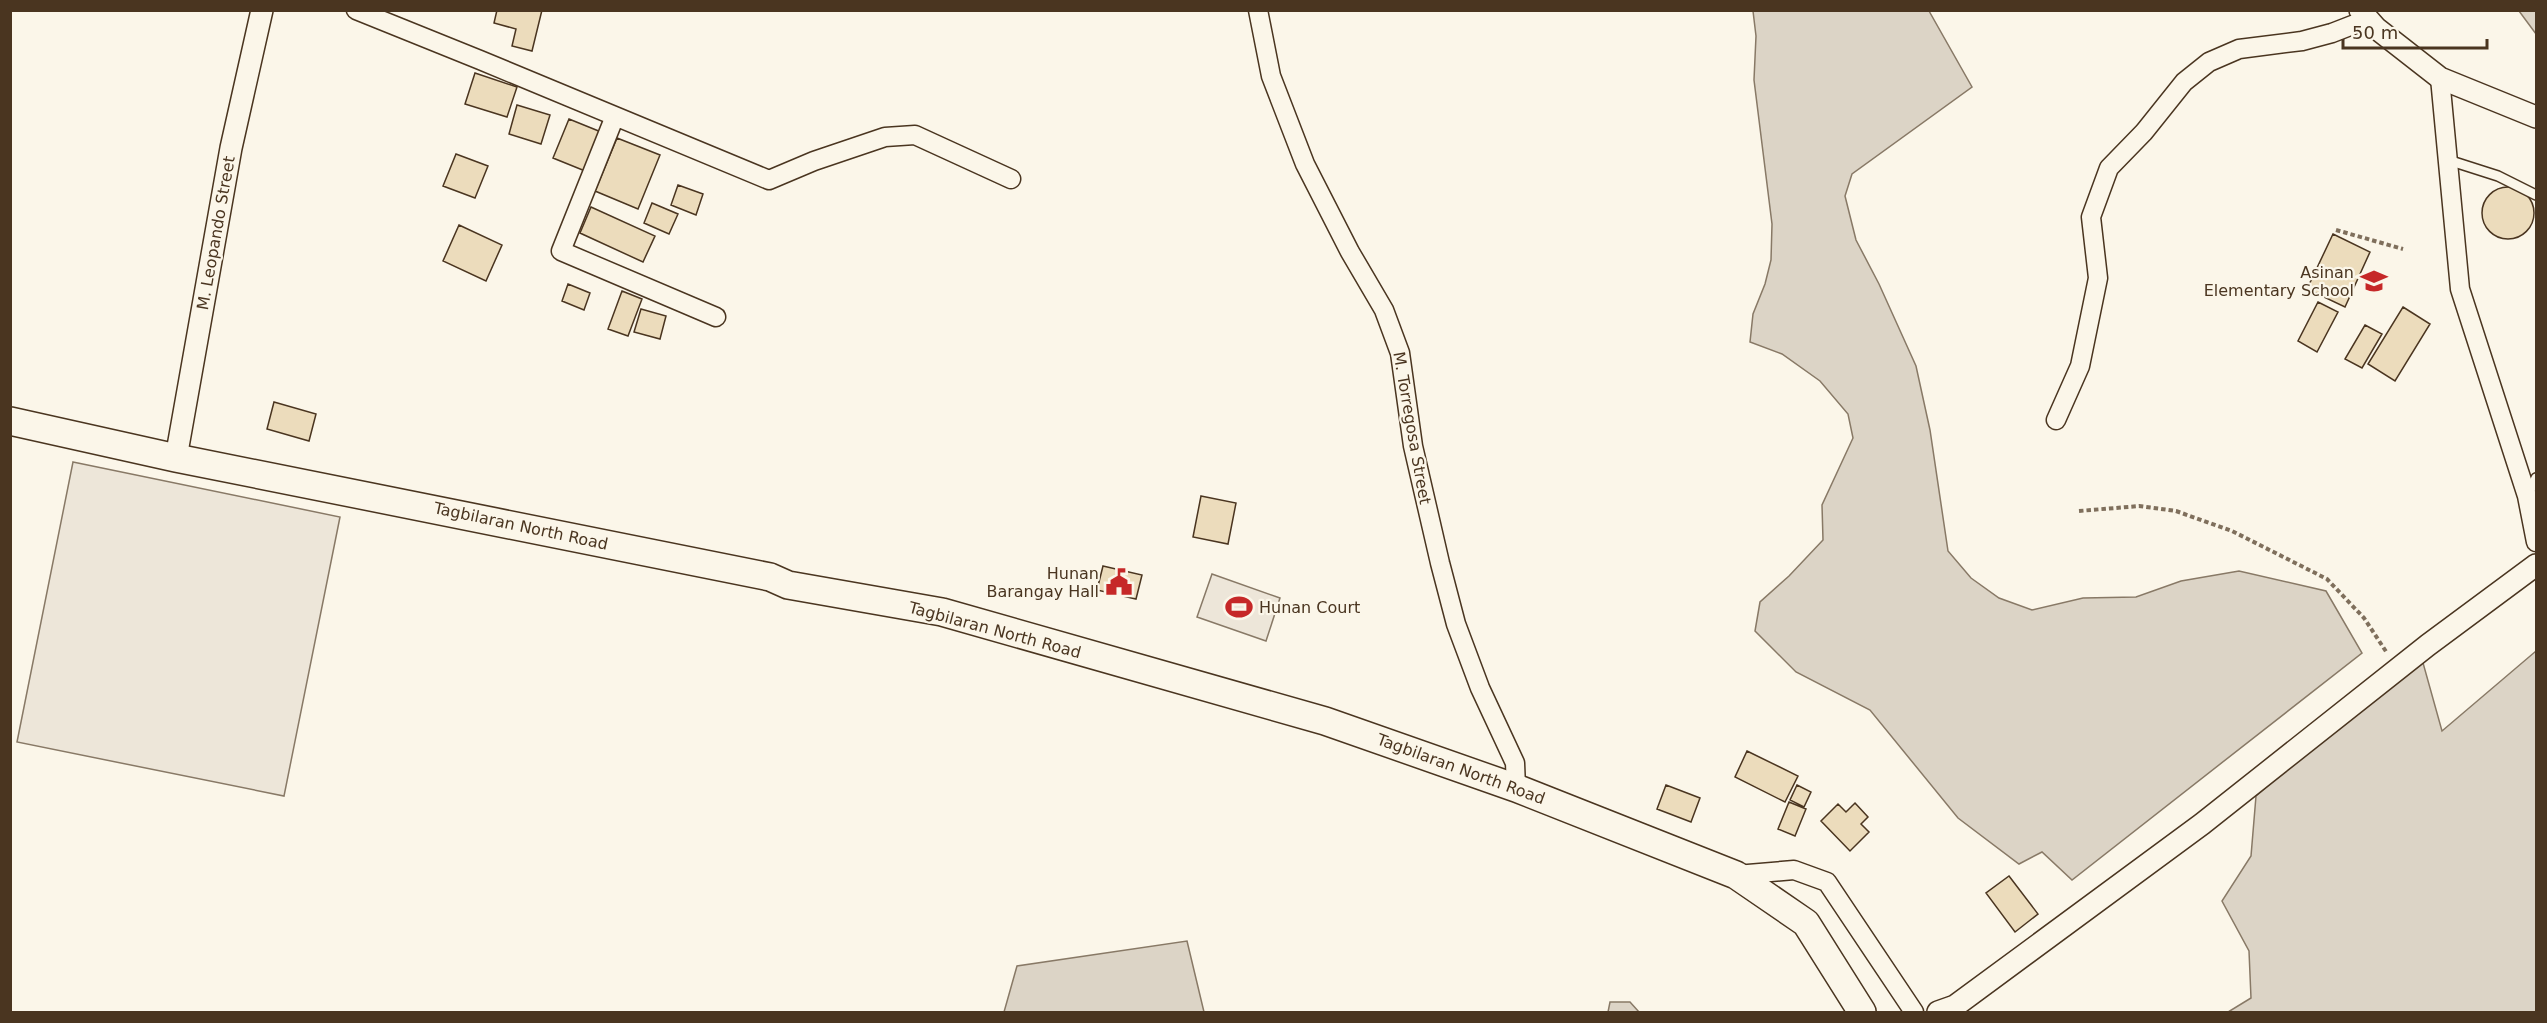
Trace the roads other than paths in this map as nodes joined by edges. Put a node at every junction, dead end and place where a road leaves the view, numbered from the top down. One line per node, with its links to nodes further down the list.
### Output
1 (262, 10): 14 (street, M. Leopando Street)
2 (356, 10): 6 (street)
3 (1258, 10): 19 (street, M. Torregosa Street)
4 (2364, 15): 5 (street); 12 (street)
5 (2440, 78): 7 (street); 8 (street)
6 (615, 116): 9 (street); 11 (street)
7 (2536, 117)
8 (2448, 160): 10 (lane); 16 (street)
9 (1011, 179)
10 (2536, 195)
11 (716, 317)
12 (2056, 420)
13 (10, 421): 14 (main road, Tagbilaran North Road)
14 (176, 458): 19 (main road, Tagbilaran North Road)
15 (2536, 478): 16 (lane)
16 (2527, 496): 17 (street)
17 (2536, 542)
18 (2536, 565): 23 (street)
19 (1516, 788): 20 (main road, Tagbilaran North Road)
20 (1736, 875): 21 (main road, Tagbilaran North Road); 22 (street)
21 (1862, 1012)
22 (1914, 1012)
23 (1938, 1012)

